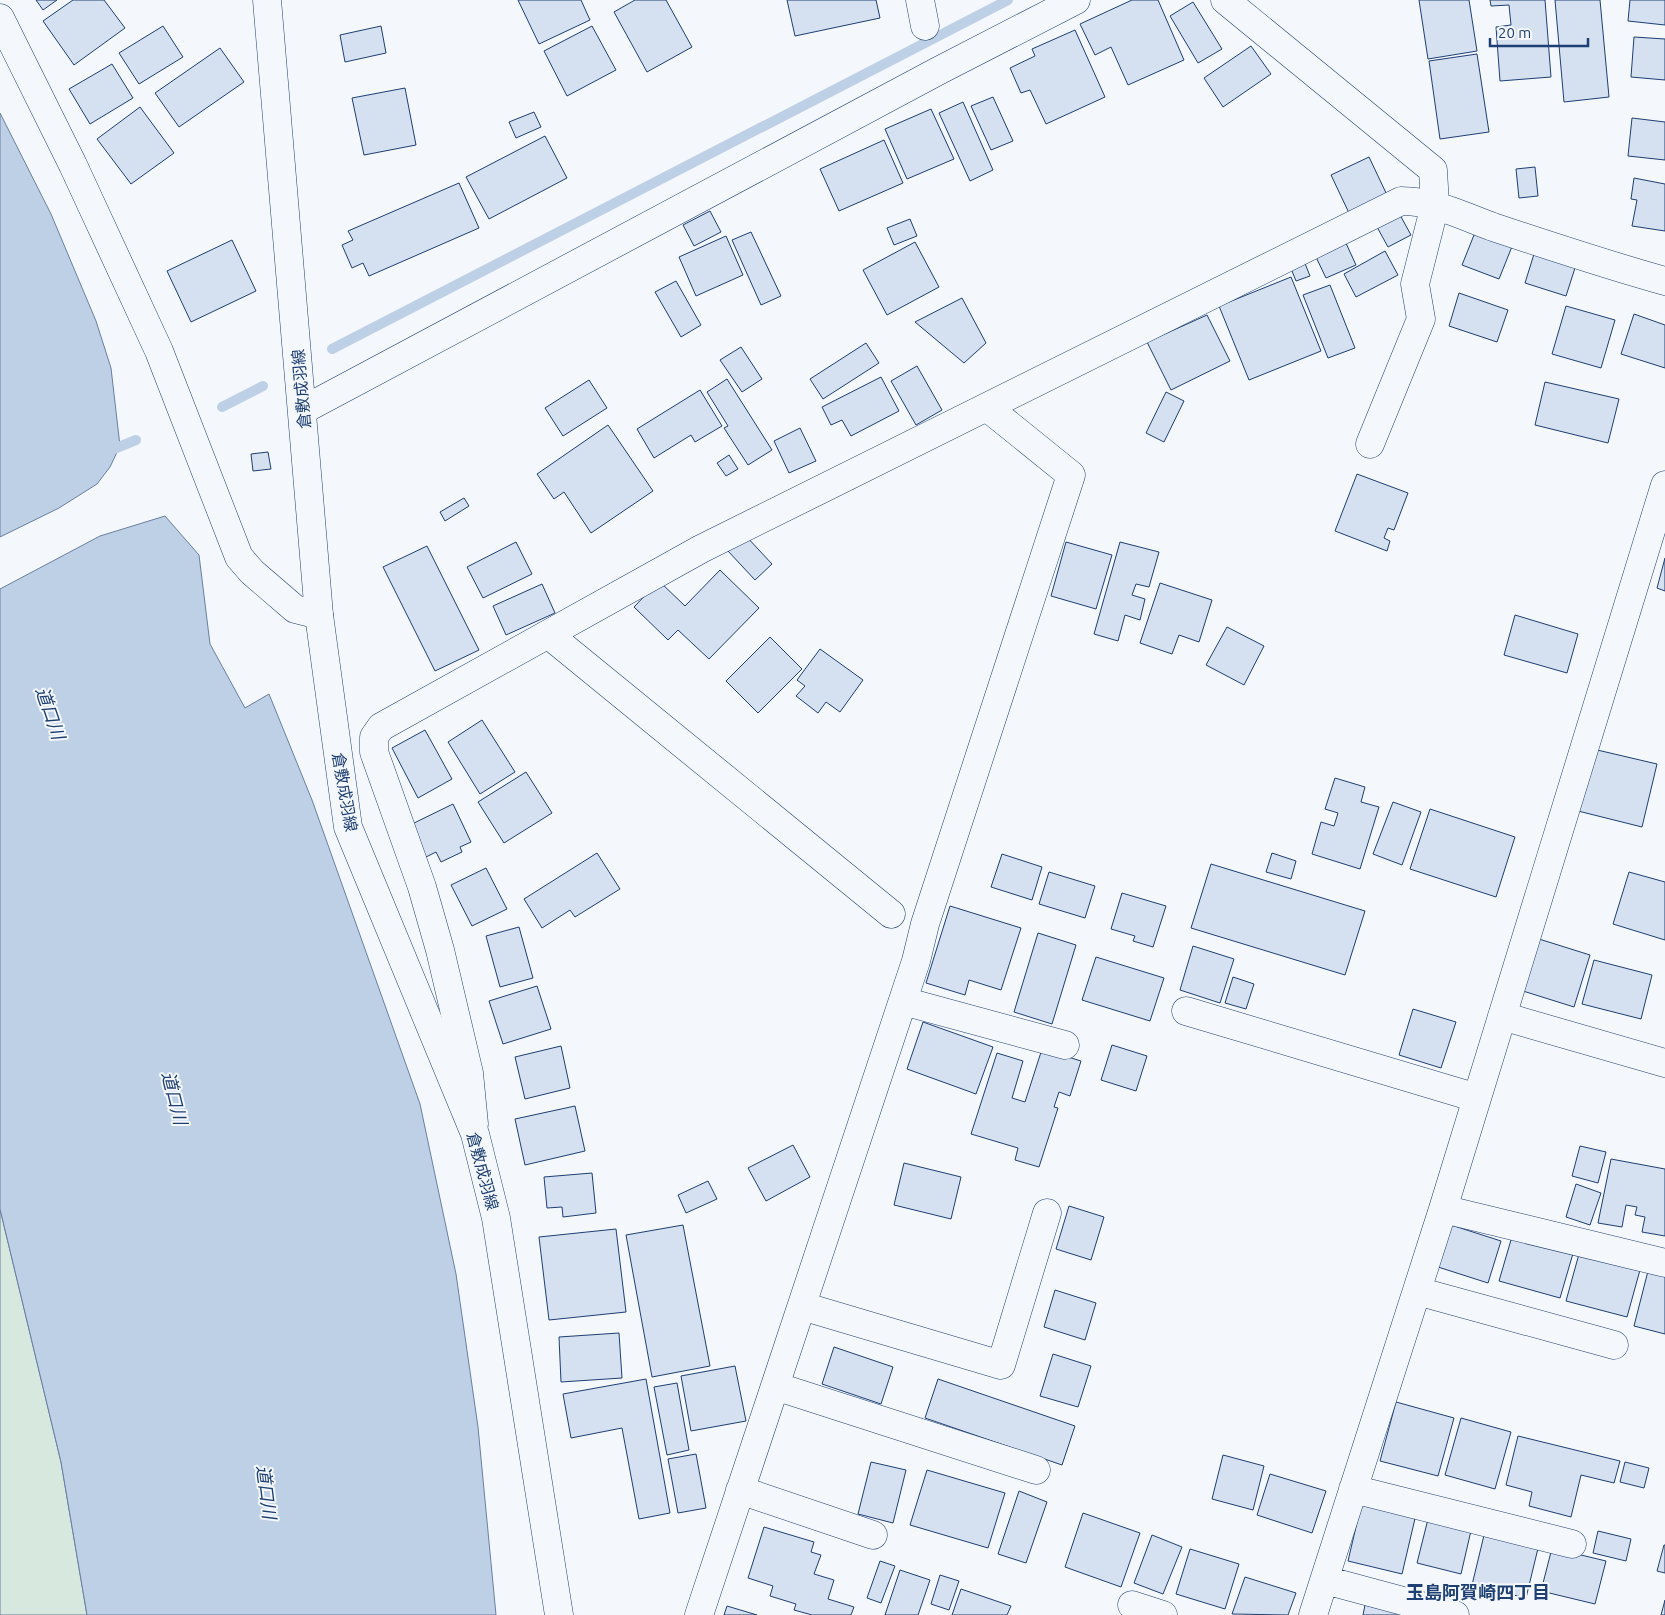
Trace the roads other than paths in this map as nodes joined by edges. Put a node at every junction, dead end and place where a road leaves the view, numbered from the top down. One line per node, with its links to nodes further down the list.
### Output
1 (267, 0): 10 (street, 倉敷成羽線)
2 (920, 0): 6 (street)
3 (1076, 0): 10 (street)
4 (1225, 0): 7 (street)
5 (0, 18): 13 (street)
6 (925, 26)
7 (1435, 205): 8 (street); 9 (street); 11 (street)
8 (1665, 281)
9 (988, 408): 14 (street); 16 (street)
10 (303, 410): 13 (street, 倉敷成羽線)
11 (1370, 444)
12 (1665, 485): 18 (street)
13 (319, 615): 22 (street, 倉敷成羽線)
14 (549, 635): 15 (street); 22 (street)
15 (890, 914)
16 (902, 1001): 19 (street); 27 (street)
17 (1186, 1011): 21 (street)
18 (1502, 1016): 20 (street); 21 (street)
19 (1065, 1045)
20 (1665, 1063)
21 (1477, 1098): 23 (street)
22 (475, 1134): 37 (street, 倉敷成羽線)
23 (1443, 1209): 25 (street); 26 (street)
24 (1047, 1214): 27 (street)
25 (1665, 1264)
26 (1416, 1291): 28 (street); 31 (street)
27 (802, 1306): 29 (street)
28 (1614, 1345)
29 (775, 1386): 30 (street); 32 (street)
30 (1036, 1470)
31 (1353, 1489): 34 (street); 35 (street)
32 (740, 1490): 33 (street); 38 (street)
33 (873, 1535)
34 (1572, 1544)
35 (1324, 1580): 40 (street); 41 (street)
36 (1132, 1605): 39 (street)
37 (560, 1615)
38 (699, 1615)
39 (1163, 1615)
40 (1313, 1615)
41 (1455, 1615)

